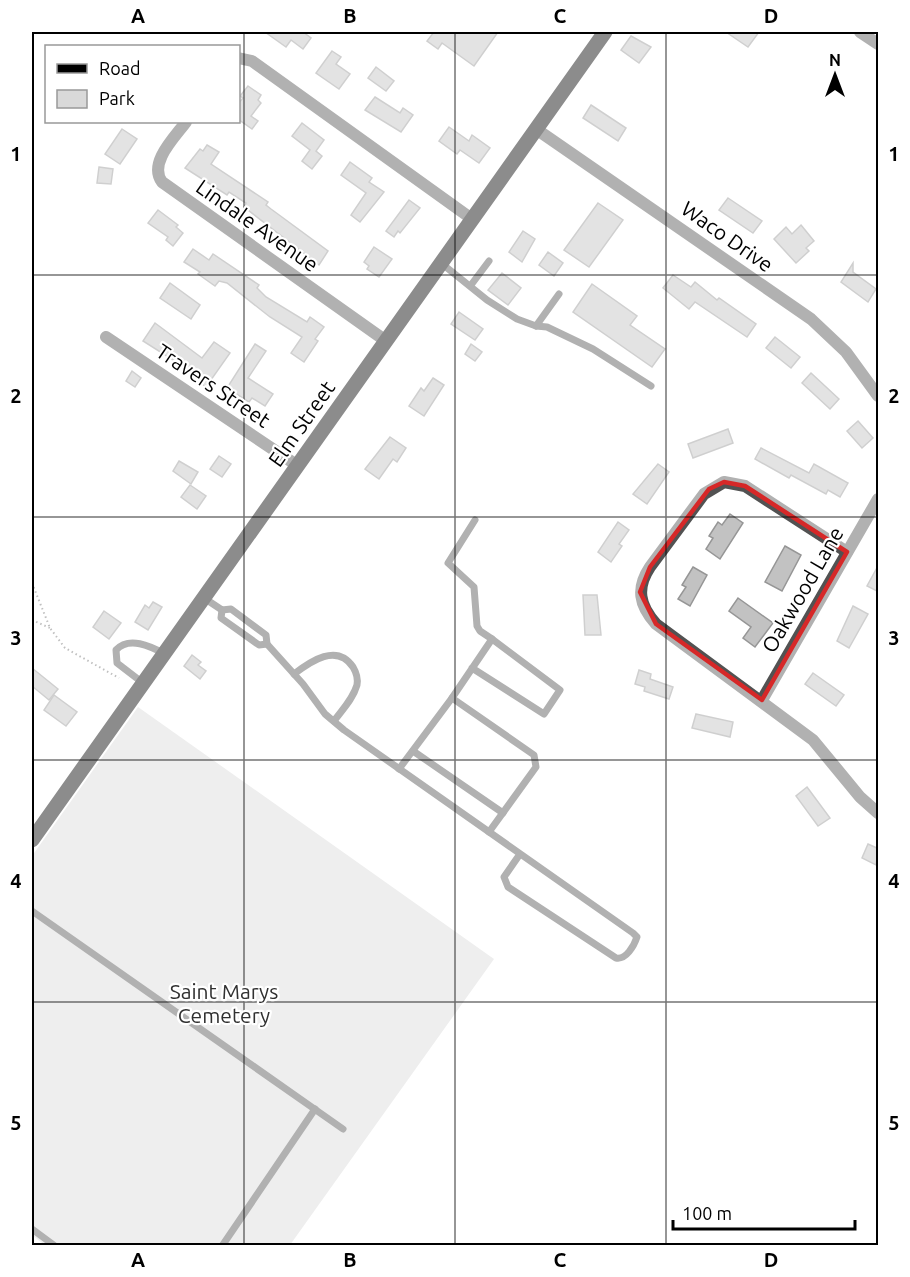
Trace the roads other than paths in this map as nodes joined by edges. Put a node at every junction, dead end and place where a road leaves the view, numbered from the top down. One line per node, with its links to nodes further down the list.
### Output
1 (605, 32): 6 (main road, Elm Street)
2 (860, 32): 3 (street)
3 (879, 44)
4 (240, 58): 7 (street)
5 (185, 123): 14 (street, Lindale Avenue)
6 (536, 129): 7 (main road, Elm Street); 16 (street, Waco Drive)
7 (472, 219): 9 (main road, Elm Street)
8 (489, 261): 10 (lane)
9 (441, 263): 10 (lane); 14 (main road, Elm Street)
10 (471, 285): 12 (lane)
11 (559, 294): 12 (lane)
12 (536, 326): 15 (lane)
13 (106, 337): 17 (street, Travers Street)
14 (386, 341): 17 (main road, Elm Street)
15 (651, 386)
16 (879, 396)
17 (298, 466): 21 (main road, Elm Street)
18 (879, 499): 20 (street, Oakwood Lane)
19 (476, 520): 23 (lane)
20 (847, 552): 30 (street, Oakwood Lane); 30 (street)
21 (204, 598): 22 (lane); 25 (main road, Elm Street)
22 (222, 610): 24 (lane); 24 (lane)
23 (492, 639): 26 (lane); 26 (lane)
24 (267, 644): 27 (lane)
25 (165, 654): 28 (main road, Elm Street); 28 (lane)
26 (472, 668): 29 (lane)
27 (294, 674): 31 (lane); 31 (lane)
28 (136, 678): 37 (main road, Elm Street)
29 (452, 698): 32 (lane); 34 (lane)
30 (762, 700): 35 (street)
31 (334, 721): 33 (lane)
32 (412, 751): 33 (lane); 34 (lane)
33 (399, 769): 36 (lane)
34 (503, 813): 36 (lane)
35 (879, 813)
36 (489, 832): 38 (lane)
37 (32, 839)
38 (520, 854): 38 (lane)
39 (32, 911): 40 (lane)
40 (315, 1109): 41 (lane); 44 (lane)
41 (343, 1129)
42 (32, 1228): 43 (lane)
43 (55, 1245)
44 (222, 1245)

